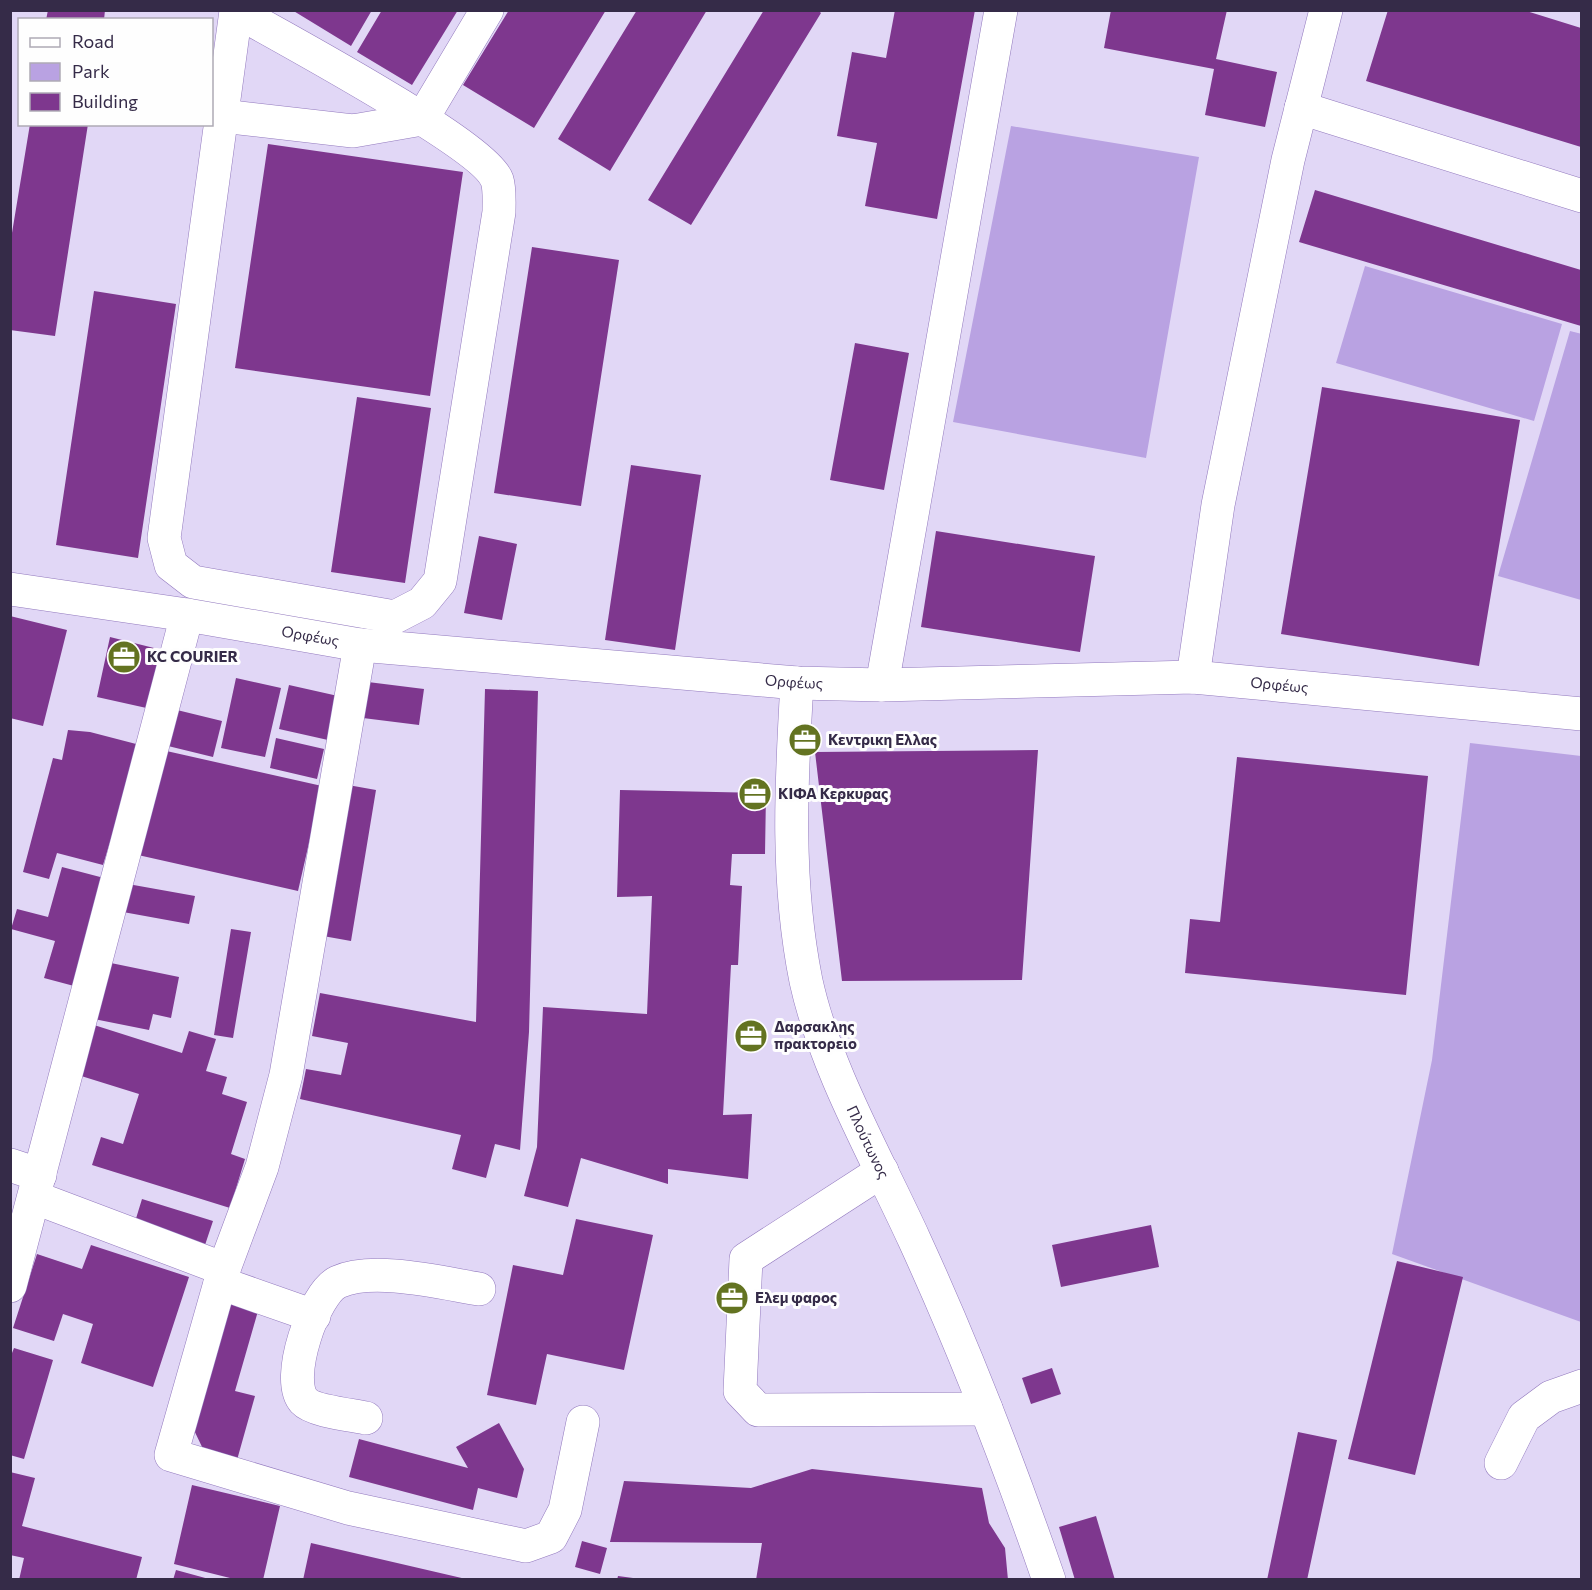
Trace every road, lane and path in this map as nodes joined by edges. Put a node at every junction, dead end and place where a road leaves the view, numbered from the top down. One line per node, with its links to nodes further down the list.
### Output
1 (486, 10): 7 (street)
2 (1001, 10): 14 (street)
3 (1326, 10): 5 (street)
4 (236, 11): 6 (street); 7 (street)
5 (1301, 108): 8 (street); 12 (street)
6 (222, 116): 7 (street); 7 (street)
7 (422, 118)
8 (1581, 196)
9 (10, 589): 10 (street, Ορφέως)
10 (187, 615): 11 (street, Ορφέως); 17 (street)
11 (360, 645): 13 (street, Ορφέως); 18 (street)
12 (1193, 677): 14 (street, Ορφέως); 15 (street, Ορφέως)
13 (797, 683): 14 (street, Ορφέως); 16 (street, Πλούτωνος)
14 (882, 686)
15 (1581, 714)
16 (882, 1171): 23 (street, Πλούτωνος); 23 (street)
17 (29, 1179): 18 (street); 19 (street)
18 (222, 1276): 21 (street); 25 (street)
19 (10, 1286)
20 (480, 1289): 21 (street)
21 (314, 1316): 24 (street)
22 (1581, 1386): 26 (street)
23 (986, 1409): 27 (street, Πλούτωνος)
24 (366, 1418)
25 (583, 1422)
26 (1501, 1463)
27 (1049, 1580)

